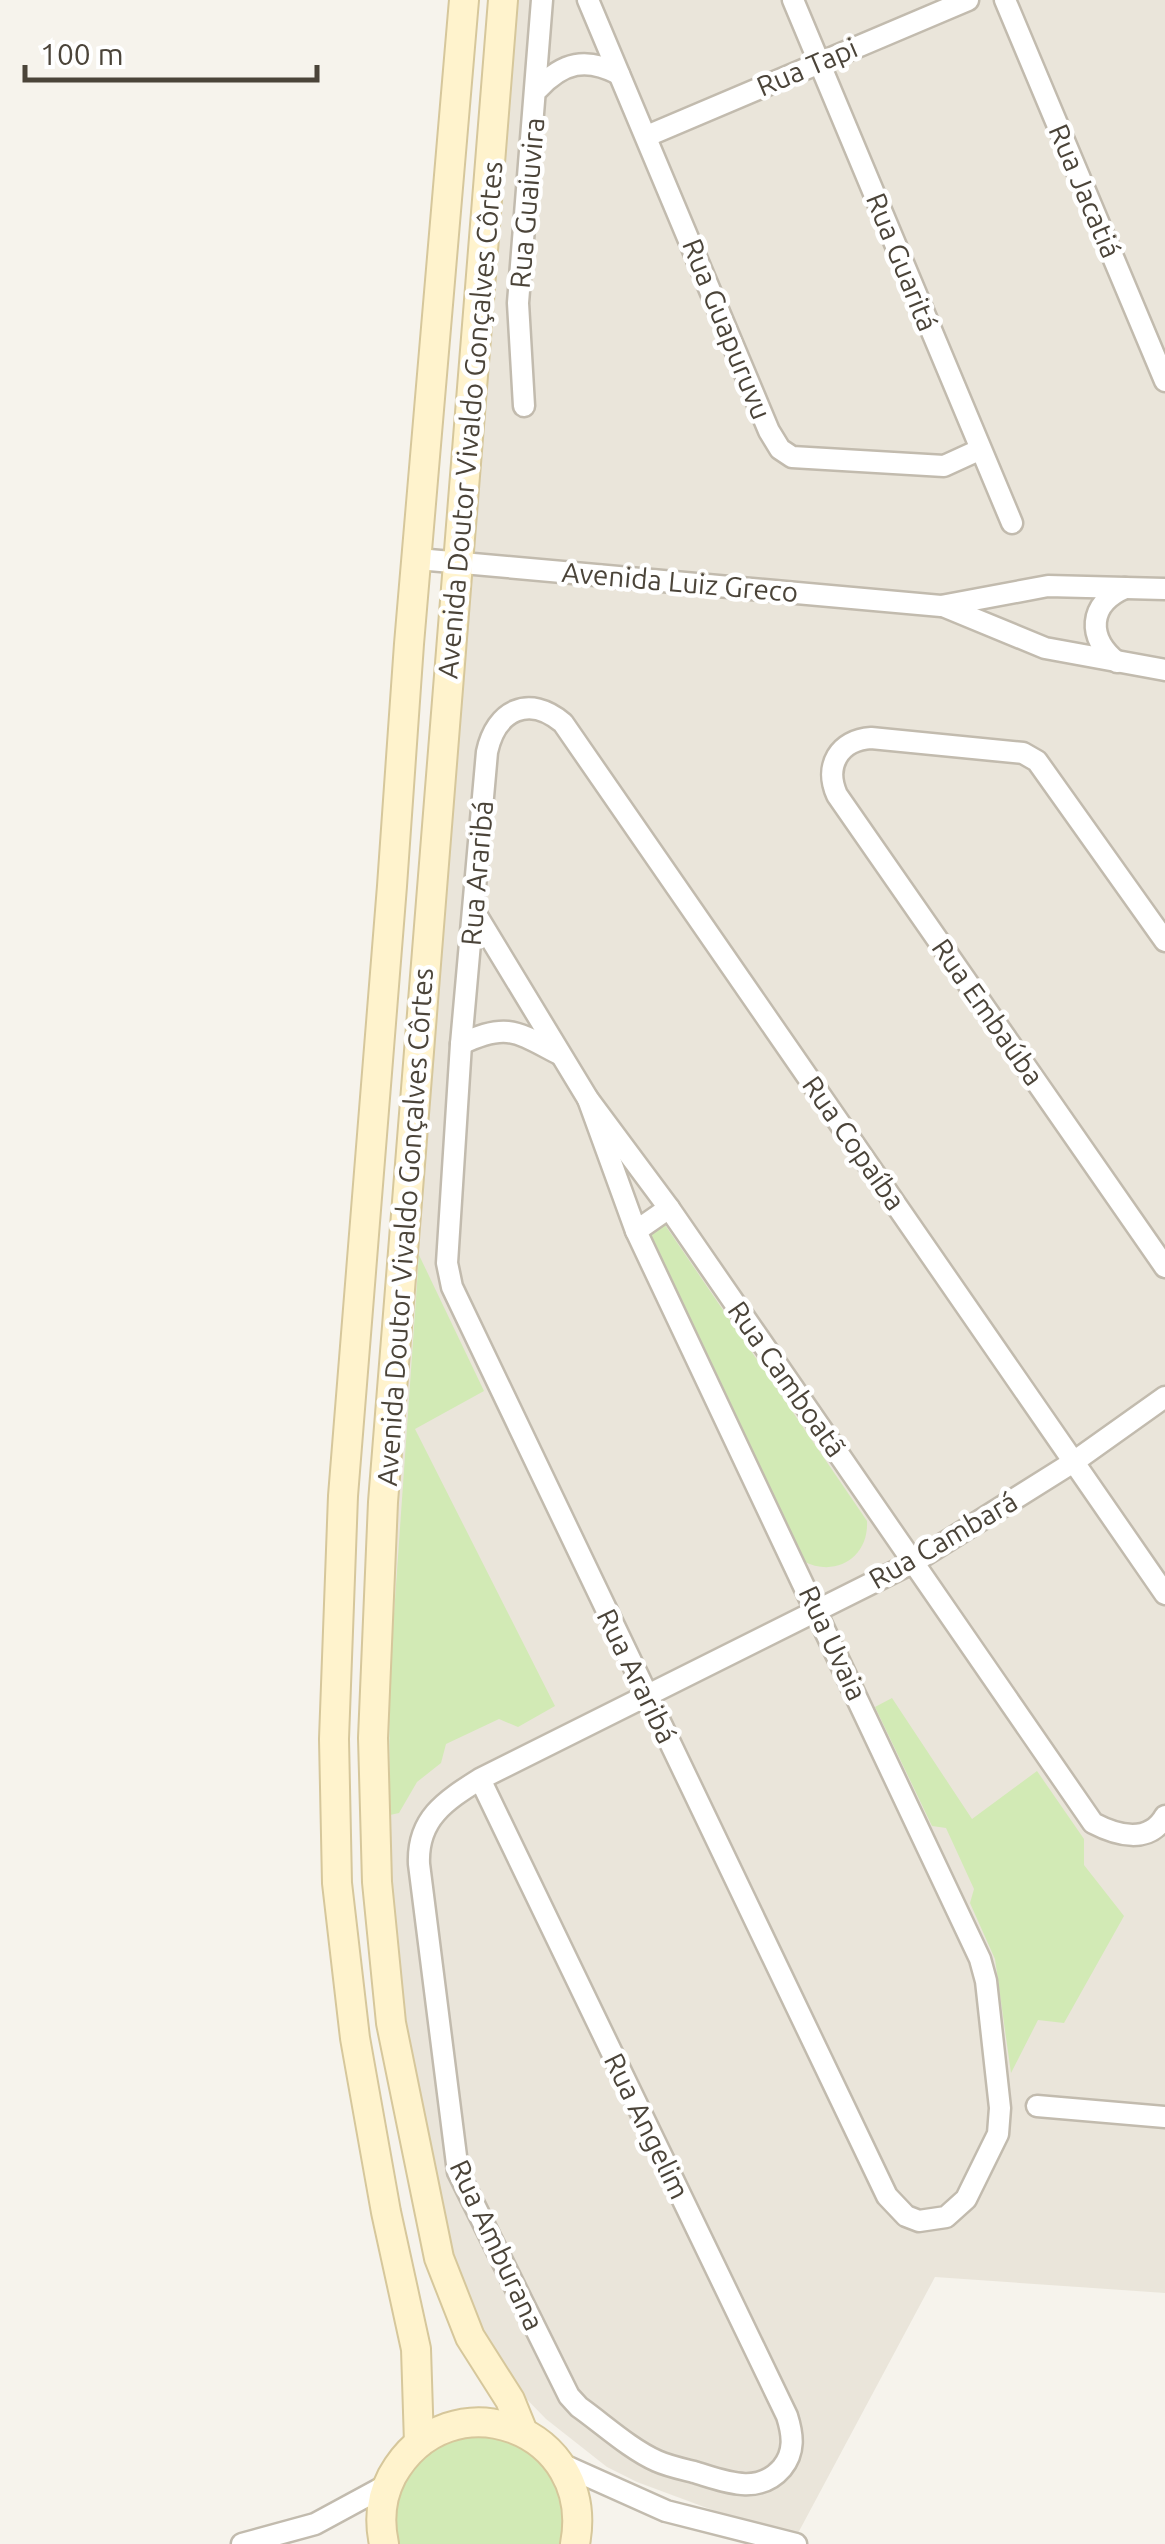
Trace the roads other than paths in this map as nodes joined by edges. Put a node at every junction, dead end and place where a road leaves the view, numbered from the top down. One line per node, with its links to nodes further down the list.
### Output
1 (464, 0): 16 (main road, Avenida Doutor Vivaldo Gonçalves Côrtes)
2 (503, 0): 17 (main road, Avenida Doutor Vivaldo Gonçalves Côrtes)
3 (542, 0): 10 (street, Rua Guaiuvira)
4 (588, 0): 9 (street, Rua Guapuruvu)
5 (793, 0): 8 (street, Rua Guaritá)
6 (968, 0): 8 (street, Rua Tapi)
7 (1005, 0): 12 (street, Rua Jacatiá)
8 (820, 62): 11 (street, Rua Tapi); 14 (street, Rua Guaritá)
9 (619, 74): 10 (street); 11 (street, Rua Guapuruvu)
10 (538, 89): 13 (street, Rua Guaiuvira)
11 (647, 136): 14 (street, Rua Guapuruvu)
12 (1165, 381)
13 (524, 406)
14 (979, 450): 15 (street, Rua Guaritá)
15 (1012, 523)
16 (418, 559): 17 (street, Avenida Luiz Greco); 45 (main road, Avenida Doutor Vivaldo Gonçalves Côrtes)
17 (458, 563): 20 (street, Avenida Luiz Greco); 44 (main road, Avenida Doutor Vivaldo Gonçalves Côrtes)
18 (1126, 587): 19 (street, Avenida Luiz Greco); 20 (street, Avenida Luiz Greco); 21 (street)
19 (1165, 589)
20 (942, 606): 21 (street, Avenida Luiz Greco)
21 (1118, 663): 22 (street, Avenida Luiz Greco)
22 (1165, 670)
23 (522, 710): 24 (street, Rua Araribá); 33 (street, Rua Copaíba)
24 (474, 911): 26 (street, Rua Araribá); 27 (street, Rua Camboatã)
25 (1165, 942): 31 (street, Rua Embaúba)
26 (461, 1044): 27 (street); 37 (street, Rua Araribá)
27 (560, 1055): 28 (street, Rua Camboatã)
28 (588, 1099): 29 (street, Rua Camboatã); 30 (street, Rua Uvaia)
29 (669, 1208): 30 (street); 34 (street, Rua Camboatã)
30 (636, 1231): 36 (street, Rua Uvaia)
31 (1165, 1267)
32 (1165, 1397): 33 (street, Rua Cambará)
33 (1074, 1461): 34 (street, Rua Cambará); 35 (street, Rua Copaíba)
34 (914, 1562): 36 (street, Rua Cambará); 40 (street, Rua Camboatã)
35 (1165, 1594)
36 (818, 1610): 37 (street, Rua Cambará); 43 (street, Rua Uvaia)
37 (646, 1694): 38 (street, Rua Cambará); 43 (street, Rua Araribá)
38 (480, 1778): 39 (street, Rua Cambará); 47 (street, Rua Angelim)
39 (443, 1802): 47 (street, Rua Amburana)
40 (1165, 1816)
41 (1037, 2106): 42 (street)
42 (1165, 2117)
43 (966, 2198)
44 (523, 2432): 45 (main road); 46 (main road)
45 (418, 2442): 48 (main road)
46 (561, 2464): 51 (main road); 52 (street)
47 (776, 2475)
48 (387, 2485): 49 (street); 50 (main road)
49 (242, 2544)
50 (384, 2544)
51 (575, 2544)
52 (796, 2544)

